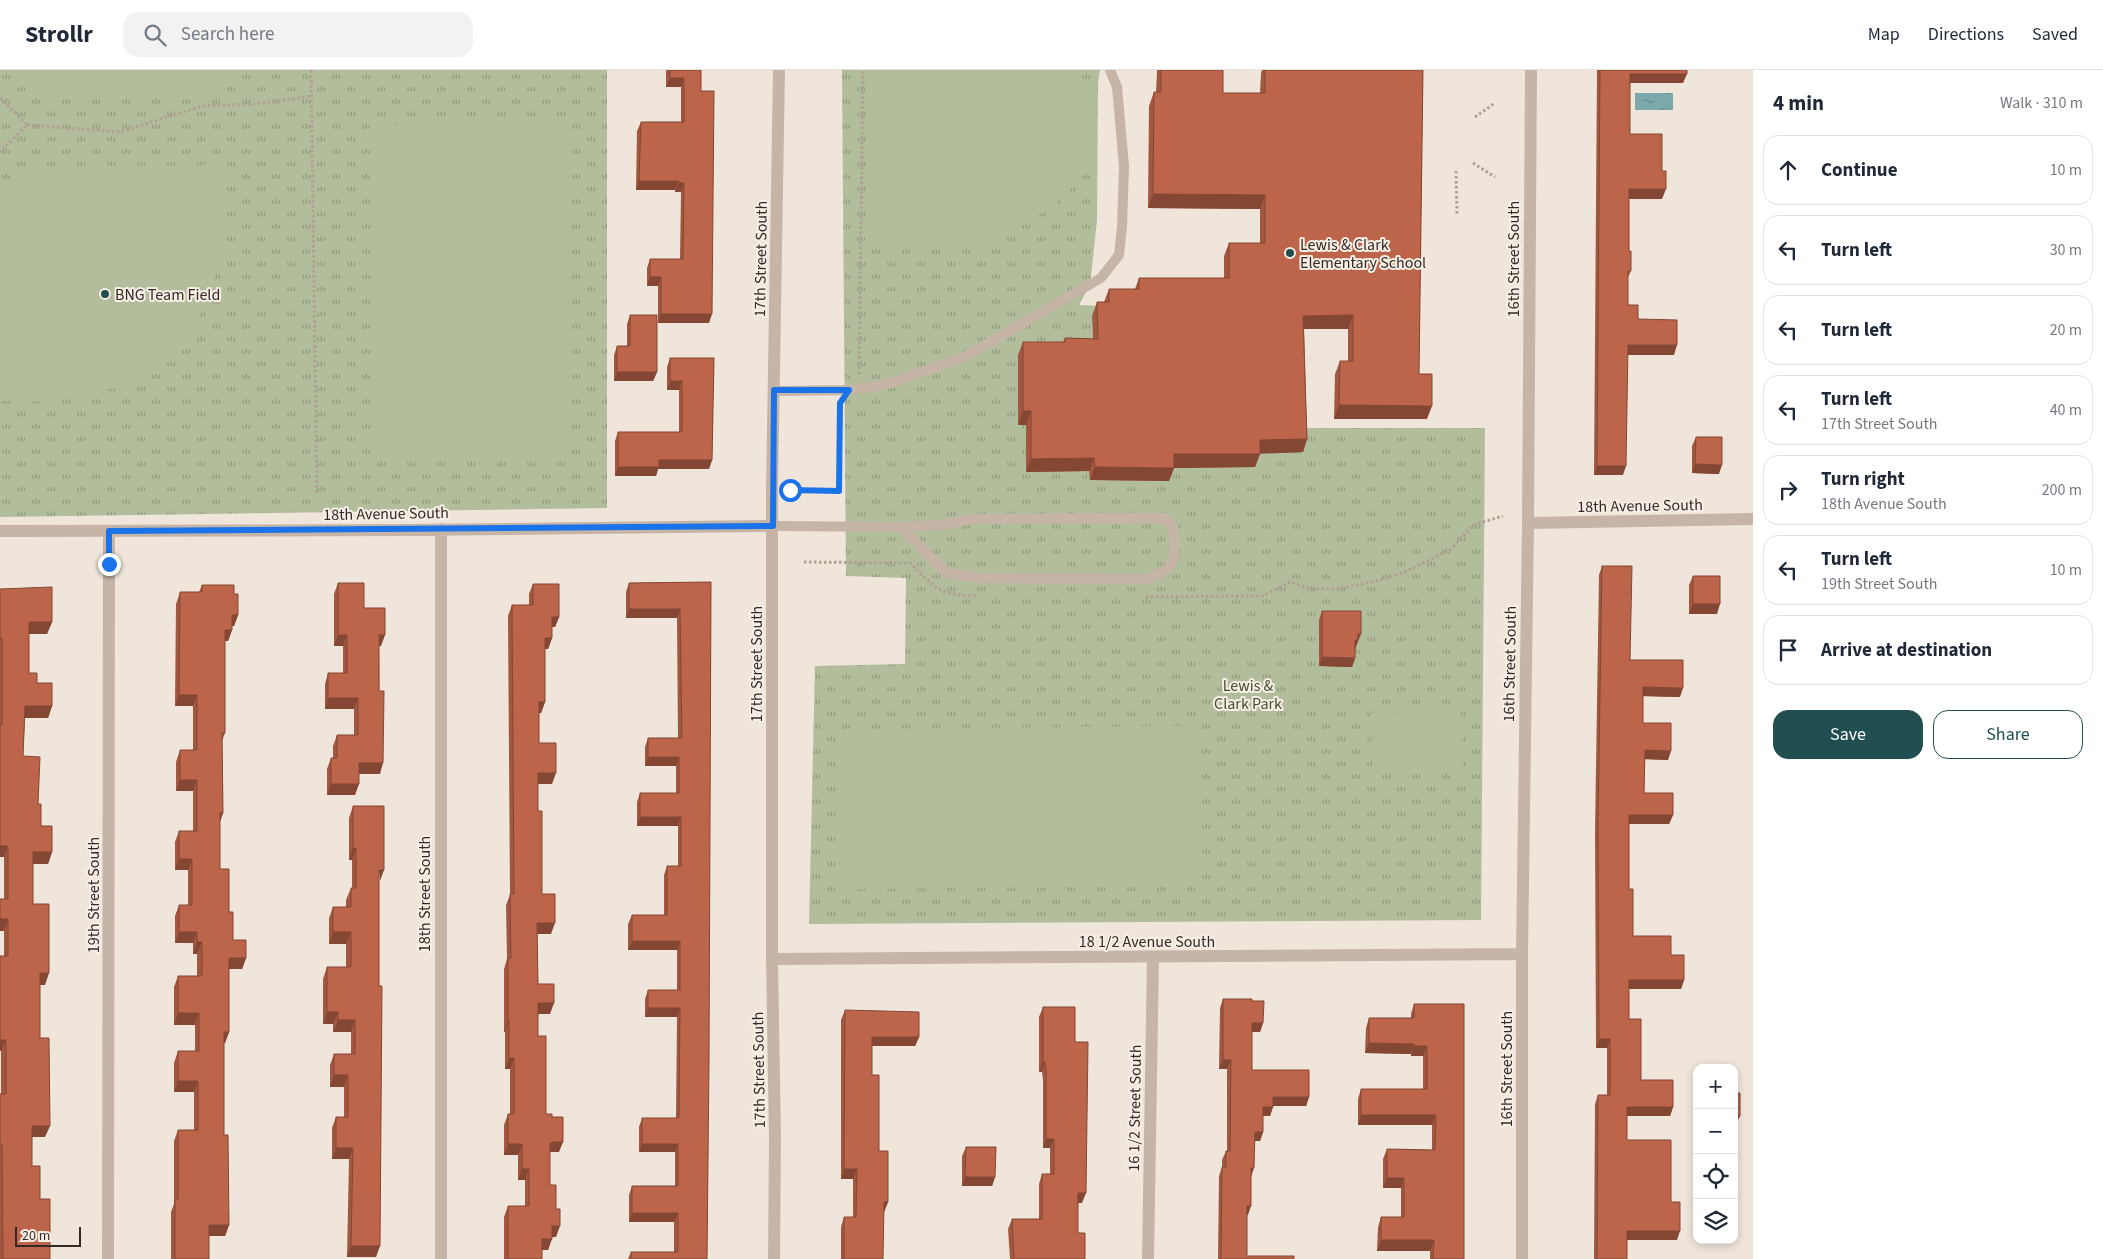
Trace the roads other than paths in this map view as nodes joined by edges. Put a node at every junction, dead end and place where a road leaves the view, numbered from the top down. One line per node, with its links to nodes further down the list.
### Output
1 (779, 70): 4 (street, 17th Street South)
2 (1110, 70): 4 (lane)
3 (1531, 70): 6 (street, 16th Street South)
4 (774, 390): 7 (street, 17th Street South)
5 (1753, 519): 6 (street, 18th Avenue South)
6 (1528, 523): 12 (street, 16th Street South)
7 (773, 526): 8 (lane); 9 (street, 18th Avenue South); 14 (street, 17th Street South)
8 (901, 528): 8 (lane)
9 (441, 529): 11 (street, 18th Avenue South); 16 (street, 18th Street South)
10 (0, 531): 11 (street, 18th Avenue South)
11 (109, 531): 15 (street, 19th Street South)
12 (1522, 954): 13 (street, 18 1/2 Avenue South); 19 (street, 16th Street South)
13 (1153, 957): 14 (street, 18 1/2 Avenue South); 18 (street, 16 1/2 Street South)
14 (772, 960): 17 (street, 17th Street South)
15 (108, 1259)
16 (441, 1259)
17 (774, 1259)
18 (1148, 1259)
19 (1522, 1259)

